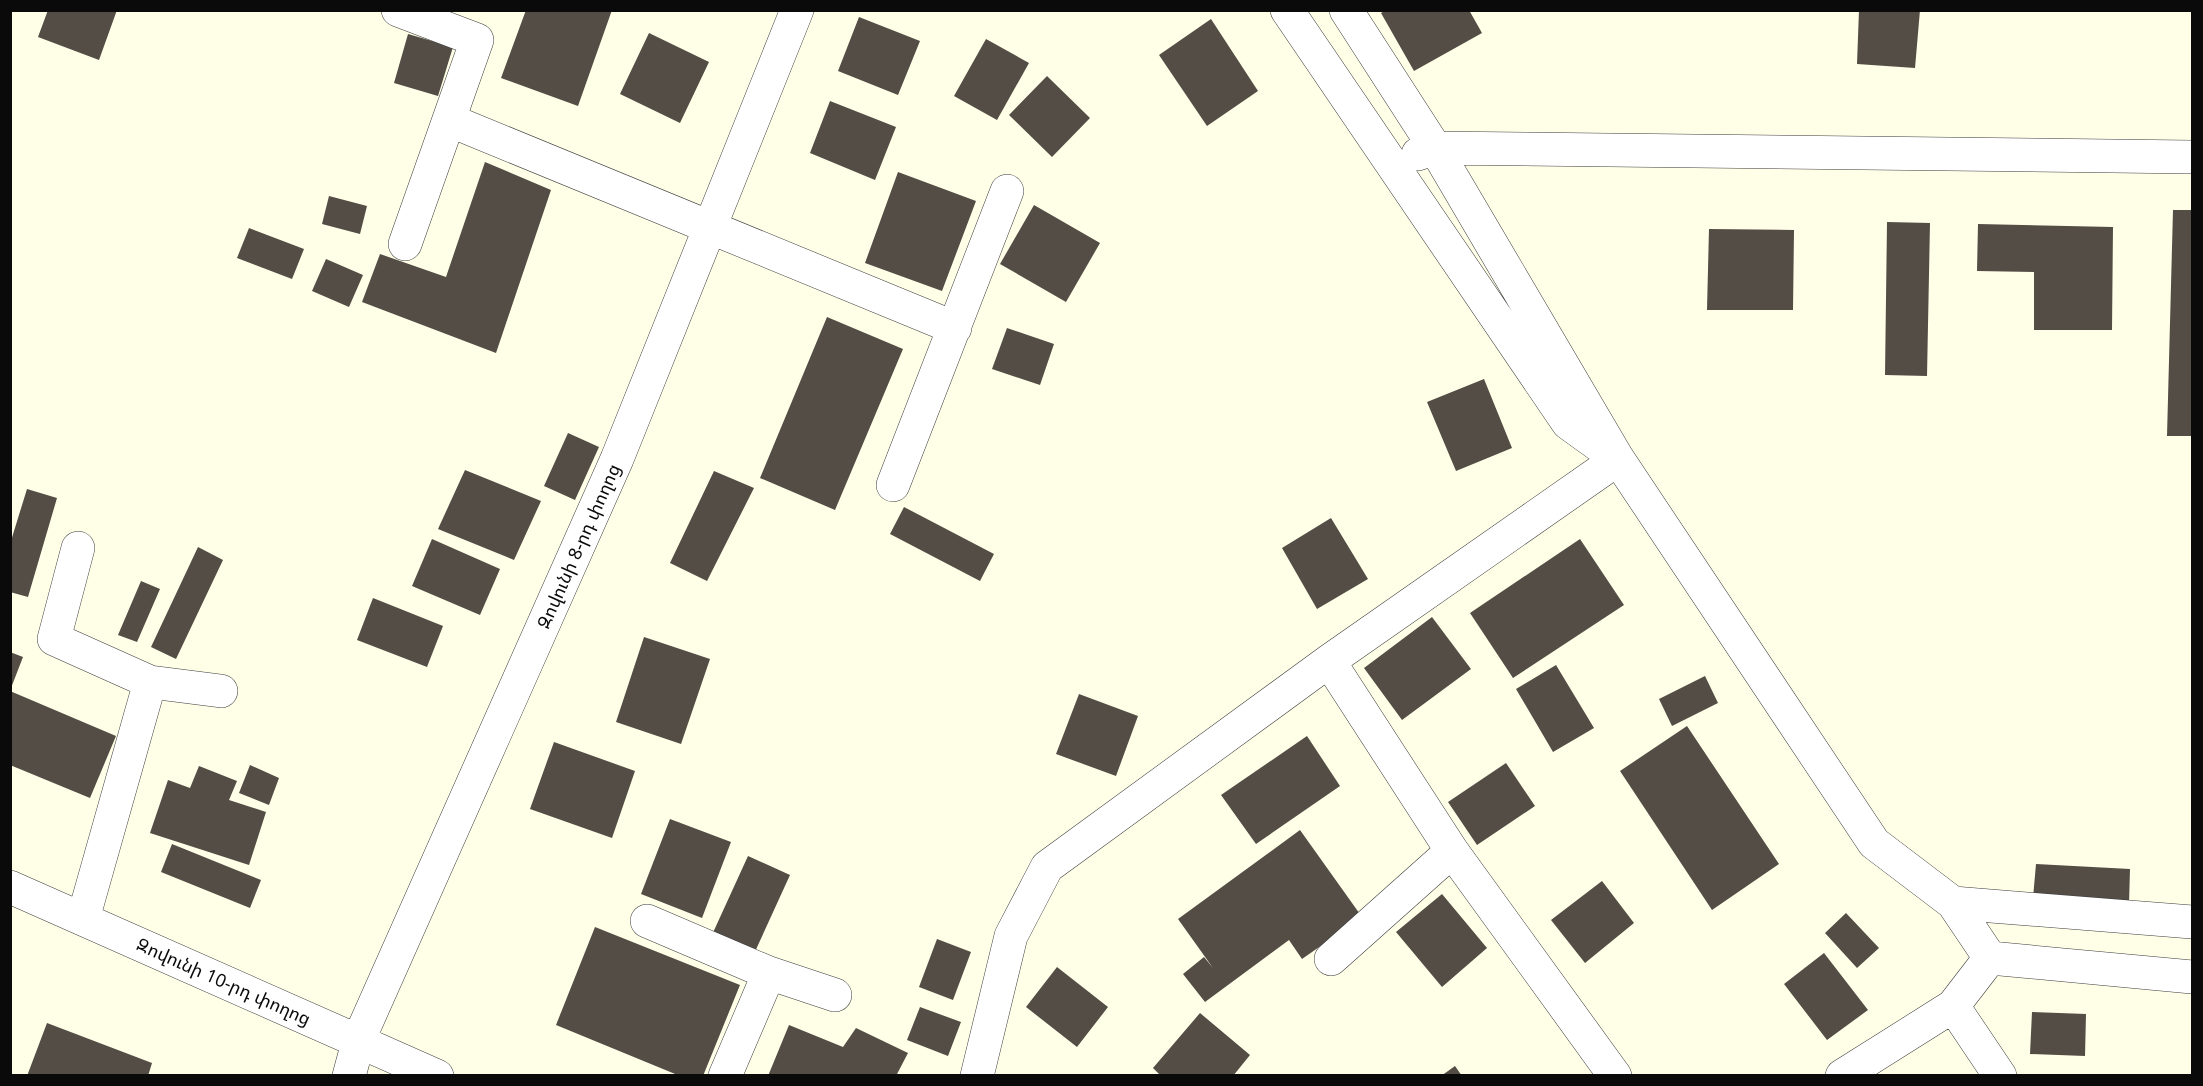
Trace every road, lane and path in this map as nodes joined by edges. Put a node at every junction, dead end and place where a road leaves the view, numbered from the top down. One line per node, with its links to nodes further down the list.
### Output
1 (398, 10): 5 (street)
2 (797, 10): 10 (street, Զովունի 8-րդ փողոց)
3 (1287, 10): 8 (street)
4 (1346, 10): 6 (street)
5 (449, 120): 10 (street); 11 (street)
6 (1435, 148): 7 (street); 8 (street); 13 (street)
7 (2193, 157)
8 (1391, 164): 13 (street)
9 (1007, 191): 12 (street)
10 (710, 228): 12 (street); 31 (street, Զովունի 8-րդ փողոց)
11 (405, 244)
12 (955, 328): 14 (street)
13 (1618, 459): 16 (street); 21 (street)
14 (893, 485)
15 (78, 548): 17 (street)
16 (1329, 661): 19 (street); 35 (street)
17 (150, 682): 18 (street); 22 (street)
18 (221, 691)
19 (1452, 851): 25 (street); 36 (street)
20 (10, 887): 22 (street, Զովունի 10-րդ փողոց)
21 (1953, 903): 24 (street); 26 (street)
22 (83, 919): 31 (street, Զովունի 10-րդ փողոց)
23 (647, 921): 27 (street)
24 (2193, 922)
25 (1331, 958)
26 (1990, 958): 28 (street); 30 (street)
27 (769, 973): 29 (street); 34 (street)
28 (2193, 977)
29 (835, 995)
30 (1953, 1006): 37 (street); 38 (street)
31 (359, 1039): 32 (street, Զովունի 8-րդ փողոց); 33 (street, Զովունի 10-րդ փողոց)
32 (349, 1076)
33 (437, 1076)
34 (725, 1076)
35 (977, 1076)
36 (1615, 1076)
37 (1842, 1076)
38 (2000, 1076)

